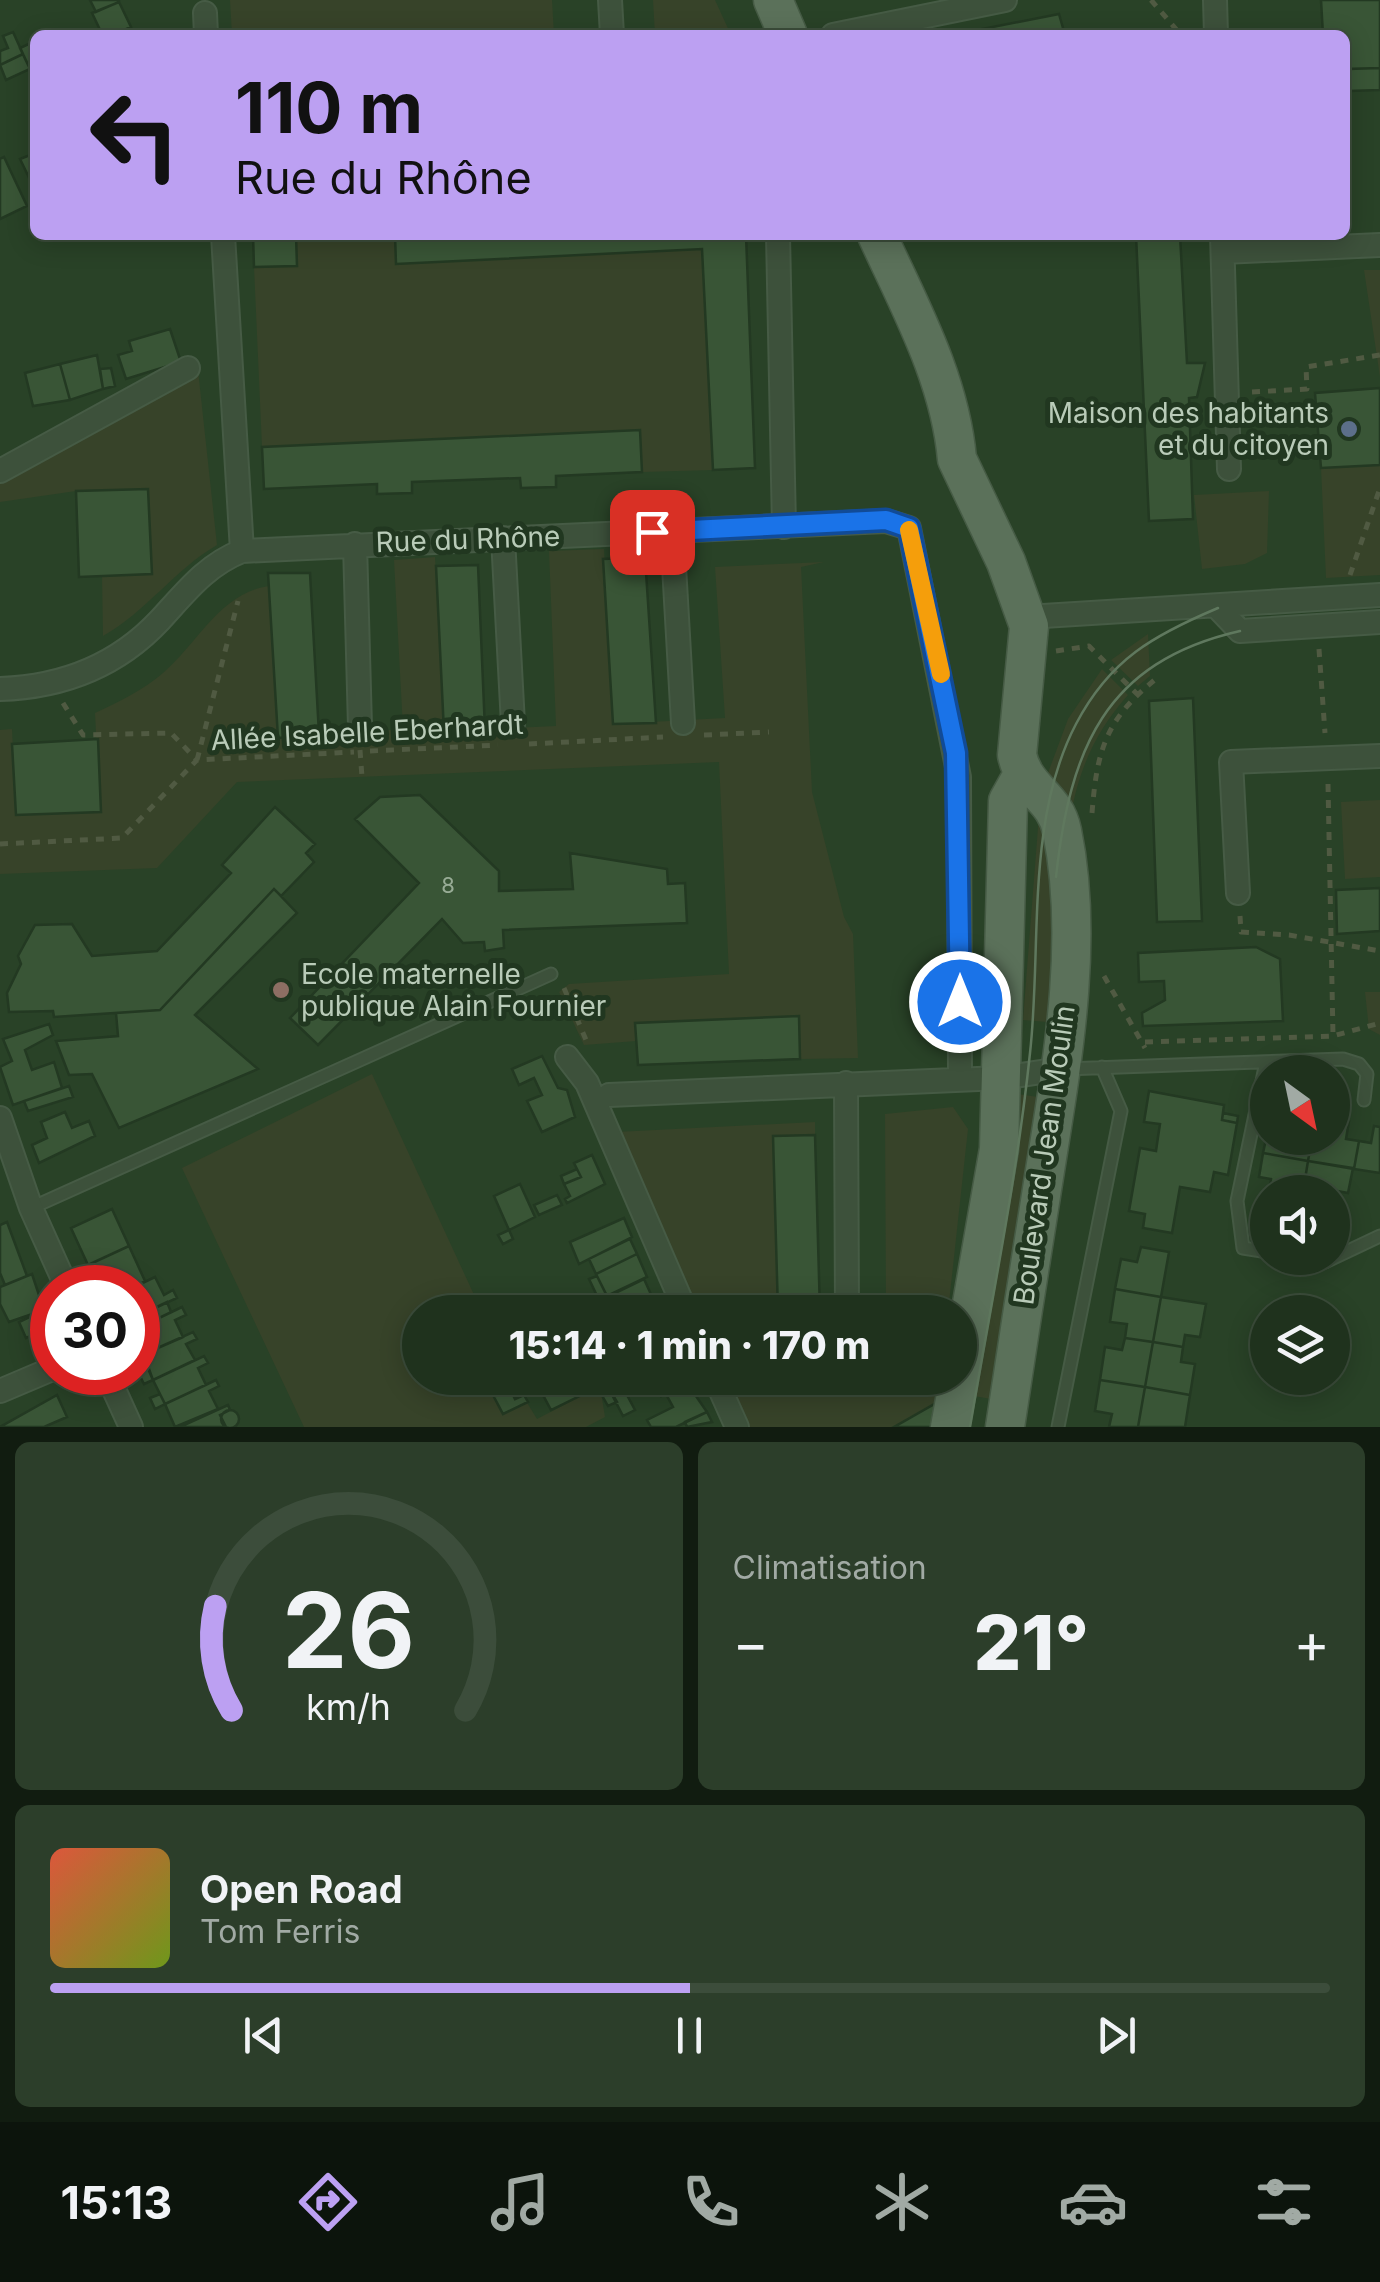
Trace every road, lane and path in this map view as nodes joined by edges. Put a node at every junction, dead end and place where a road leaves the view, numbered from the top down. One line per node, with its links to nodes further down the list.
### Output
1 (610, 0): 6 (street)
2 (773, 0): 7 (main road)
3 (1005, 0): 8 (street)
4 (1151, 0): 9 (path)
5 (1215, 0): 10 (street)
6 (612, 30)
7 (786, 30)
8 (858, 30)
9 (1176, 30)
10 (1216, 30)
11 (222, 240): 26 (street)
12 (778, 240): 22 (street)
13 (879, 240): 31 (main road)
14 (1223, 243): 15 (street); 18 (street)
15 (1380, 245)
16 (1380, 354): 18 (path)
17 (188, 368): 20 (street)
18 (1227, 394): 19 (street)
19 (1229, 469)
20 (0, 470)
21 (1380, 488): 28 (path)
22 (784, 527): 23 (street, Rue du Rhône); 62 (street, Rue du Rhône)
23 (672, 532): 24 (street, Rue du Rhône); 39 (street)
24 (503, 538): 25 (street, Rue du Rhône); 37 (street)
25 (355, 544): 26 (street, Rue du Rhône); 38 (street)
26 (242, 551): 34 (street, Rue du Rhône)
27 (1380, 595): 28 (street)
28 (1327, 598): 30 (street)
29 (238, 601): 43 (path)
30 (1218, 608): 31 (street); 32 (street)
31 (1033, 619): 36 (path); 44 (main road, Boulevard Jean Moulin)
32 (1380, 622)
33 (1157, 678): 36 (path)
34 (50, 684): 35 (street, Rue du Rhône); 43 (path)
35 (0, 689)
36 (1137, 694): 46 (path)
37 (513, 724)
38 (360, 727)
39 (683, 732): 40 (path, Allée Isabelle Eberhardt); 41 (path, Allée Isabelle Eberhardt)
40 (769, 732)
41 (360, 752): 43 (path, Allée Isabelle Eberhardt); 45 (path)
42 (1380, 756): 48 (street)
43 (197, 760): 47 (path, Allée Isabelle Eberhardt)
44 (1022, 776): 61 (main road, Boulevard Jean Moulin); 63 (main road, Boulevard Jean Moulin)
45 (362, 777)
46 (1093, 831)
47 (0, 844)
48 (1238, 893): 49 (path)
49 (1331, 943): 50 (path); 54 (path)
50 (1380, 951)
51 (1095, 962): 55 (path)
52 (552, 974): 69 (lane)
53 (1380, 1023): 54 (path)
54 (1333, 1036): 55 (path)
55 (1145, 1042): 59 (path)
56 (568, 1058): 74 (street)
57 (1350, 1061): 66 (lane)
58 (1250, 1063): 59 (lane)
59 (1144, 1066): 60 (lane)
60 (1102, 1068): 61 (lane); 86 (lane)
61 (1061, 1069): 63 (street); 85 (main road, Boulevard Jean Moulin)
62 (960, 1077): 63 (street); 64 (street)
63 (1002, 1078): 76 (main road, Boulevard Jean Moulin)
64 (846, 1083): 65 (street); 75 (street)
65 (609, 1095)
66 (1364, 1100)
67 (0, 1118): 69 (street)
68 (1250, 1141): 71 (lane)
69 (30, 1208): 73 (street)
70 (1380, 1236): 72 (lane)
71 (1250, 1249)
72 (1350, 1250)
73 (56, 1265)
74 (679, 1295)
75 (847, 1295)
76 (974, 1295)
77 (30, 1378): 78 (street)
78 (0, 1391)
79 (116, 1395): 82 (street)
80 (723, 1395): 83 (street)
81 (956, 1395): 84 (main road, Boulevard Jean Moulin)
82 (131, 1427)
83 (737, 1427)
84 (950, 1427)
85 (1005, 1427)
86 (1058, 1427)

